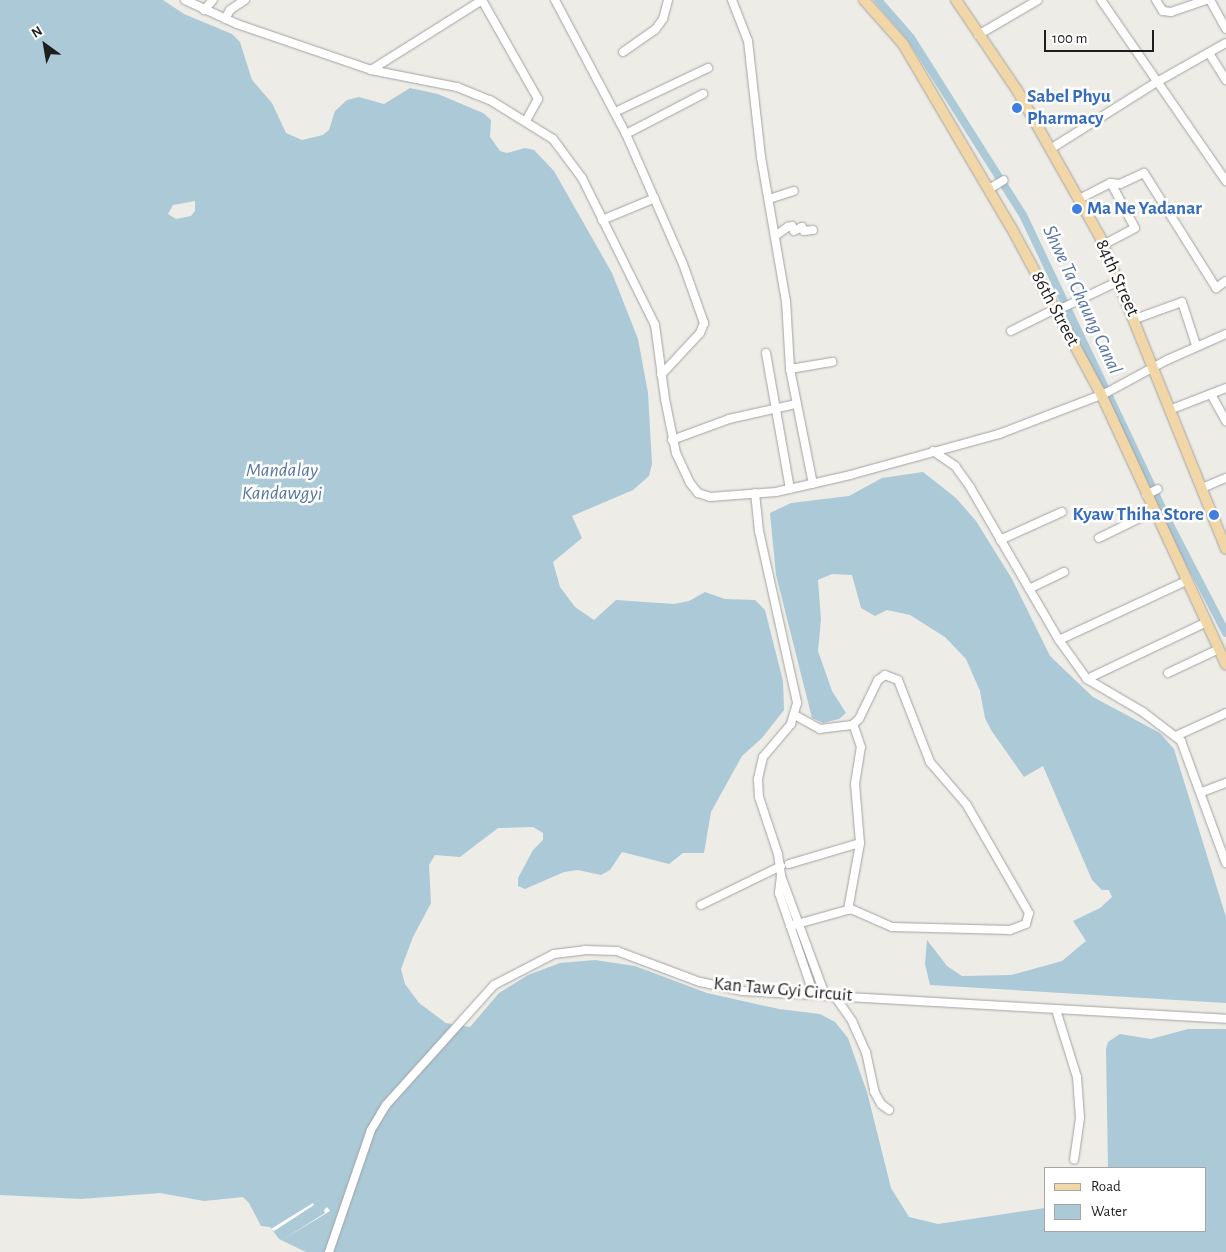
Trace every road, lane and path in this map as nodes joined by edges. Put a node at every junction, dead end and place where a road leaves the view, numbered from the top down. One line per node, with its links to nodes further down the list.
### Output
1 (186, 0): 15 (street)
2 (213, 0): 15 (street)
3 (245, 0): 16 (street)
4 (482, 0): 23 (street); 28 (street)
5 (555, 0): 27 (street)
6 (668, 0): 20 (street)
7 (732, 0): 35 (street)
8 (864, 0): 43 (main road, 86th Street)
9 (956, 0): 18 (main road, 84th Street)
10 (1038, 0): 18 (street)
11 (1101, 0): 25 (street)
12 (1156, 0): 13 (street)
13 (1206, 0)
14 (1210, 0): 17 (street)
15 (204, 10): 16 (street)
16 (225, 19): 23 (street)
17 (1226, 29)
18 (978, 35): 30 (main road, 84th Street)
19 (1226, 44): 21 (street)
20 (623, 52)
21 (1209, 53): 24 (street); 25 (street)
22 (708, 68): 27 (street)
23 (371, 70): 28 (street)
24 (1226, 80)
25 (1157, 82): 30 (street); 31 (street)
26 (703, 94): 29 (street)
27 (615, 112): 29 (street)
28 (526, 121): 37 (street)
29 (626, 134): 34 (street)
30 (1052, 148): 36 (main road, 84th Street)
31 (1226, 180)
32 (1111, 183): 36 (street); 40 (street); 42 (street)
33 (794, 191): 35 (street)
34 (655, 198): 37 (street); 52 (street)
35 (769, 199): 39 (street)
36 (1079, 199): 40 (main road, 84th Street)
37 (602, 220): 52 (street)
38 (813, 230): 39 (street)
39 (775, 236): 51 (street)
40 (1103, 245): 41 (main road, 84th Street)
41 (1119, 281): 43 (street); 44 (main road, 84th Street)
42 (1226, 281)
43 (1058, 309): 45 (street); 54 (main road, 86th Street)
44 (1135, 319): 47 (street); 50 (main road, 84th Street)
45 (1011, 331)
46 (1226, 334): 47 (street)
47 (1196, 345): 50 (street)
48 (766, 353): 57 (street)
49 (832, 362): 51 (street)
50 (1154, 367): 54 (street); 58 (main road, 84th Street)
51 (790, 369): 56 (street)
52 (661, 375): 60 (street)
53 (1226, 388): 55 (street)
54 (1102, 394): 61 (street); 67 (main road, 86th Street)
55 (1212, 396): 58 (street); 59 (street)
56 (796, 404): 57 (street); 63 (street)
57 (775, 406): 60 (street); 65 (street)
58 (1172, 409): 64 (main road, 84th Street)
59 (1226, 421)
60 (672, 440): 66 (street)
61 (934, 451): 63 (street); 70 (street)
62 (1226, 478): 64 (street)
63 (813, 484): 65 (street)
64 (1202, 488): 71 (main road, 84th Street)
65 (790, 489): 66 (street)
66 (755, 493): 81 (street)
67 (1154, 511): 69 (street); 73 (main road, 86th Street)
68 (1062, 512): 70 (street)
69 (1099, 538)
70 (1000, 540): 74 (street)
71 (1226, 549)
72 (1064, 572): 74 (street)
73 (1186, 581): 75 (main road, 86th Street); 76 (street)
74 (1029, 589): 76 (street)
75 (1207, 622): 77 (main road, 86th Street); 79 (street)
76 (1059, 640): 79 (street)
77 (1223, 655): 78 (street)
78 (1168, 673)
79 (1087, 679): 83 (street)
80 (1226, 713): 83 (street)
81 (795, 715): 82 (street); 89 (street)
82 (853, 724): 86 (street); 92 (street)
83 (1176, 736): 85 (street)
84 (1226, 783): 85 (street)
85 (1202, 792): 87 (street)
86 (860, 843): 88 (street); 92 (street)
87 (1226, 863)
88 (790, 864)
89 (780, 866): 90 (street); 91 (street)
90 (781, 876): 93 (street); 94 (street)
91 (701, 905)
92 (848, 910): 93 (street)
93 (800, 924): 94 (street); 96 (street)
94 (790, 926): 95 (street)
95 (814, 995): 96 (street, Kan Taw Gyi Circuit); 102 (street, Kan Taw Gyi Circuit)
96 (824, 995): 97 (street, Kan Taw Gyi Circuit)
97 (834, 995): 98 (street, Kan Taw Gyi Circuit); 100 (street)
98 (1056, 1010): 99 (street, Kan Taw Gyi Circuit); 101 (street)
99 (1226, 1019)
100 (889, 1110)
101 (1074, 1160)
102 (329, 1252)

